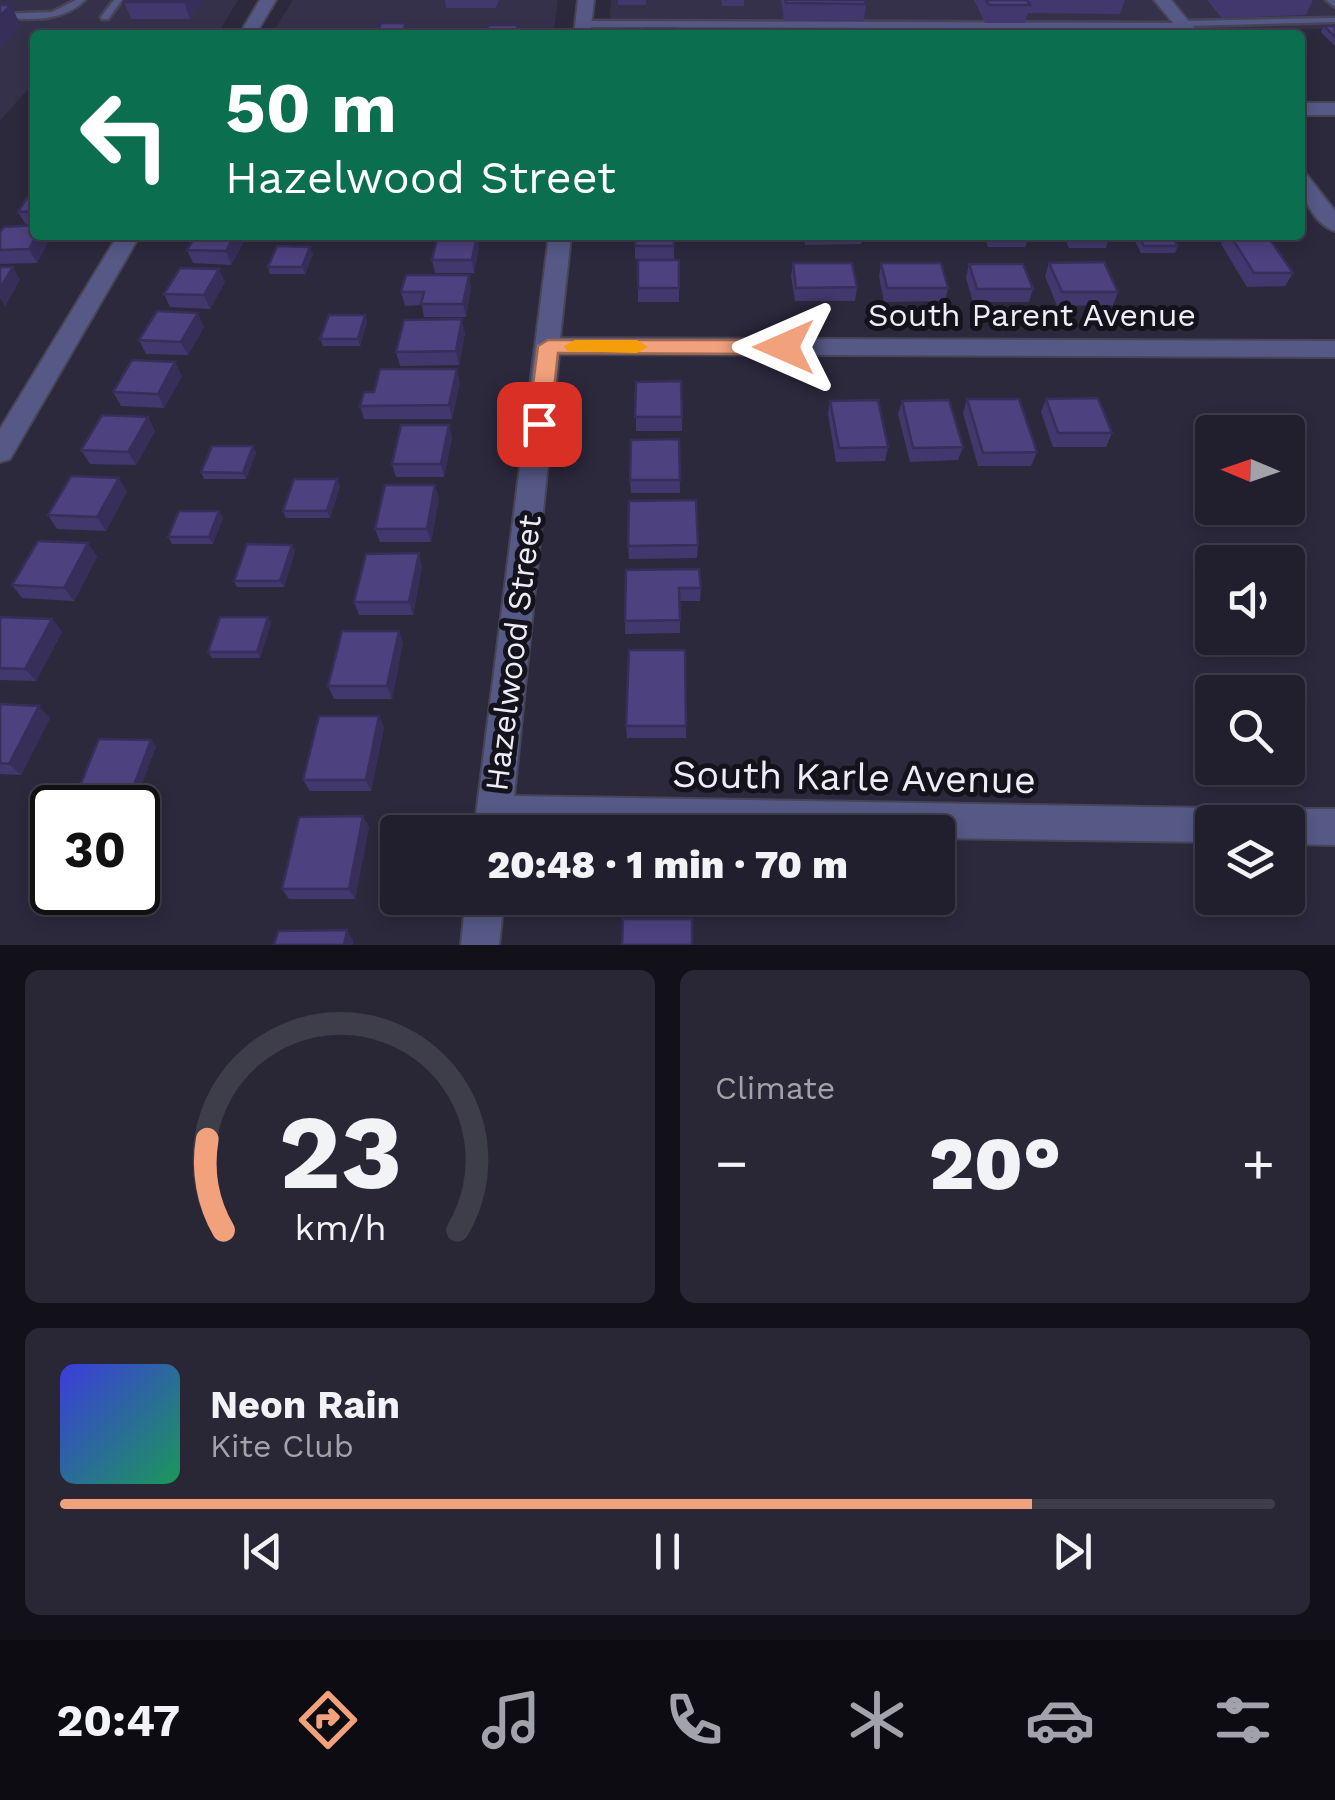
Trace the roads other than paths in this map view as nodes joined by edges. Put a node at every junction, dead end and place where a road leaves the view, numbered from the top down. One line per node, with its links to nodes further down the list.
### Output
1 (81, 0): 6 (lane)
2 (118, 0): 7 (lane)
3 (268, 0): 10 (street)
4 (586, 0): 11 (street)
5 (1162, 0): 9 (street)
6 (0, 16)
7 (105, 17)
8 (1335, 20): 9 (lane)
9 (1187, 28): 11 (lane)
10 (250, 30)
11 (583, 30)
12 (1305, 109): 13 (street)
13 (1335, 109)
14 (1305, 186): 15 (street)
15 (1335, 225)
16 (125, 240): 20 (street)
17 (559, 240): 18 (street, Hazelwood Street)
18 (548, 346): 19 (street, South Parent Avenue); 21 (street, Hazelwood Street)
19 (1335, 349)
20 (0, 452)
21 (494, 815)
22 (955, 824): 23 (street, South Karle Avenue)
23 (1195, 825)
24 (1305, 827): 25 (street)
25 (1335, 828)
26 (483, 915): 27 (street)
27 (480, 945)

